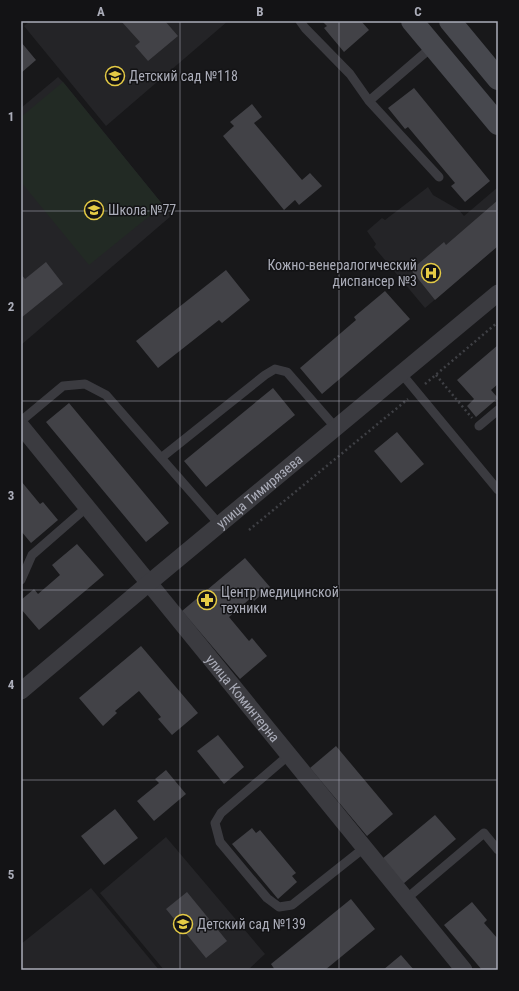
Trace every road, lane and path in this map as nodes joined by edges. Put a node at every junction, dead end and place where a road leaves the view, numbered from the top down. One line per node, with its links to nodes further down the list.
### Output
1 (300, 21): 6 (lane)
2 (412, 21): 4 (main road)
3 (450, 21): 5 (main road)
4 (433, 46): 6 (lane); 7 (main road)
5 (498, 79)
6 (369, 101): 8 (lane)
7 (498, 124)
8 (439, 177)
9 (498, 293): 11 (street, улица Тимирязева)
10 (498, 322): 12 (path)
11 (401, 373): 13 (lane); 18 (street, улица Тимирязева)
12 (436, 375): 13 (path); 17 (path)
13 (416, 392): 20 (lane); 23 (path)
14 (498, 410): 17 (lane)
15 (21, 421): 19 (lane)
16 (21, 426): 21 (street, улица Коминтерна)
17 (479, 426)
18 (336, 428): 19 (lane); 22 (street, улица Тимирязева)
19 (161, 458): 22 (lane)
20 (498, 490)
21 (87, 507): 24 (lane); 25 (street, улица Коминтерна)
22 (219, 524): 25 (street, улица Тимирязева)
23 (250, 530)
24 (21, 580)
25 (149, 582): 26 (street, улица Тимирязева); 27 (street, улица Коминтерна)
26 (21, 691)
27 (289, 755): 29 (street, улица Коминтерна); 29 (lane)
28 (497, 846): 30 (lane)
29 (364, 848): 30 (street, улица Коминтерна)
30 (406, 899): 31 (street, улица Коминтерна)
31 (464, 970)

